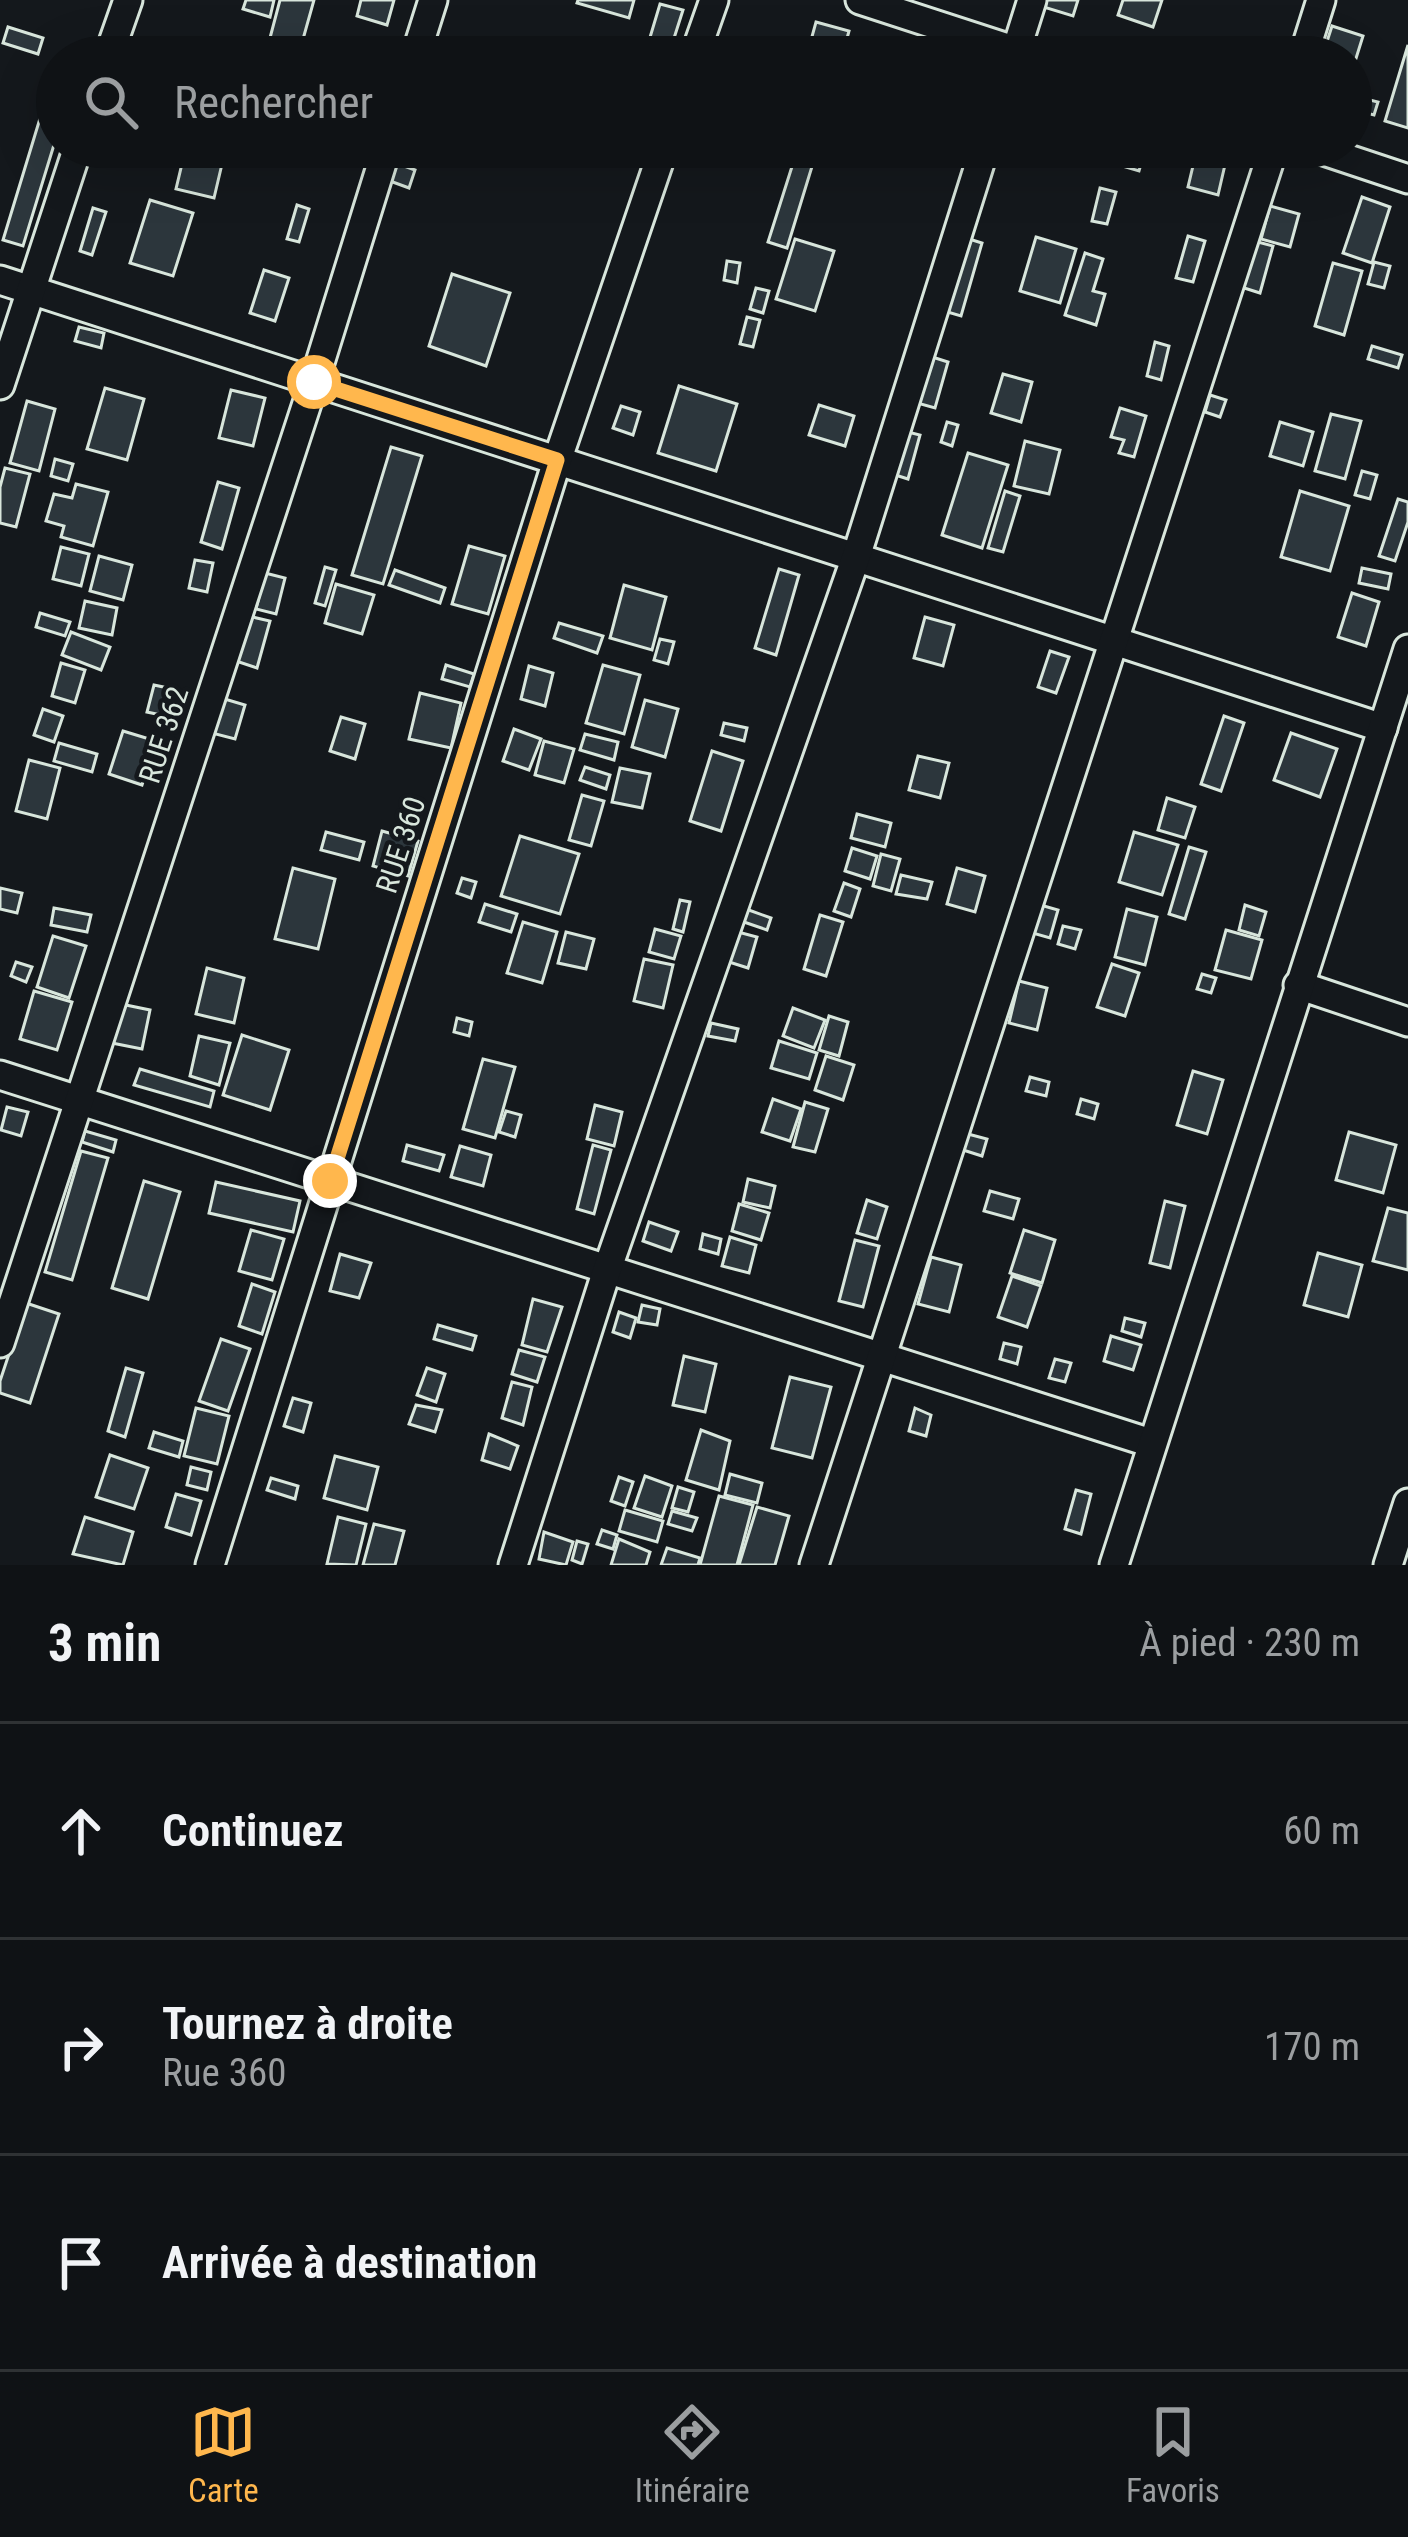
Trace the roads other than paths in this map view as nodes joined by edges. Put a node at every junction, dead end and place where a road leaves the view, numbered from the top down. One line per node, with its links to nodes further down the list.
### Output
1 (128, 0): 7 (street)
2 (433, 0): 8 (street)
3 (714, 0): 9 (street)
4 (860, 0): 10 (street)
5 (1032, 0): 11 (street)
6 (1321, 0): 12 (street)
7 (115, 36)
8 (422, 36)
9 (701, 36)
10 (965, 36)
11 (1025, 36)
12 (1310, 36)
13 (1372, 166): 19 (street)
14 (71, 168): 21 (street)
15 (380, 168): 22 (street, RUE 362)
16 (657, 168): 24 (street, RUE 360)
17 (978, 168): 25 (street)
18 (1267, 168): 26 (street)
19 (1408, 178)
20 (0, 280): 21 (street)
21 (29, 290): 22 (street); 23 (street)
22 (314, 382): 24 (street); 32 (street, RUE 362)
23 (0, 385)
24 (557, 460): 25 (street); 33 (street, RUE 360)
25 (856, 557): 26 (street); 34 (street)
26 (1112, 640): 28 (street); 36 (street)
27 (1408, 649): 28 (street)
28 (1382, 728): 29 (street)
29 (1298, 986): 30 (street); 37 (street)
30 (1408, 1022)
31 (0, 1075): 32 (street)
32 (80, 1101): 33 (street); 35 (street, RUE 362)
33 (330, 1181): 34 (street); 39 (street, RUE 360)
34 (607, 1270): 36 (street); 40 (street)
35 (0, 1343)
36 (881, 1358): 37 (street); 41 (street)
37 (1151, 1444): 42 (street)
38 (1408, 1503): 43 (street)
39 (210, 1565)
40 (513, 1565)
41 (814, 1565)
42 (1114, 1565)
43 (1388, 1565)

